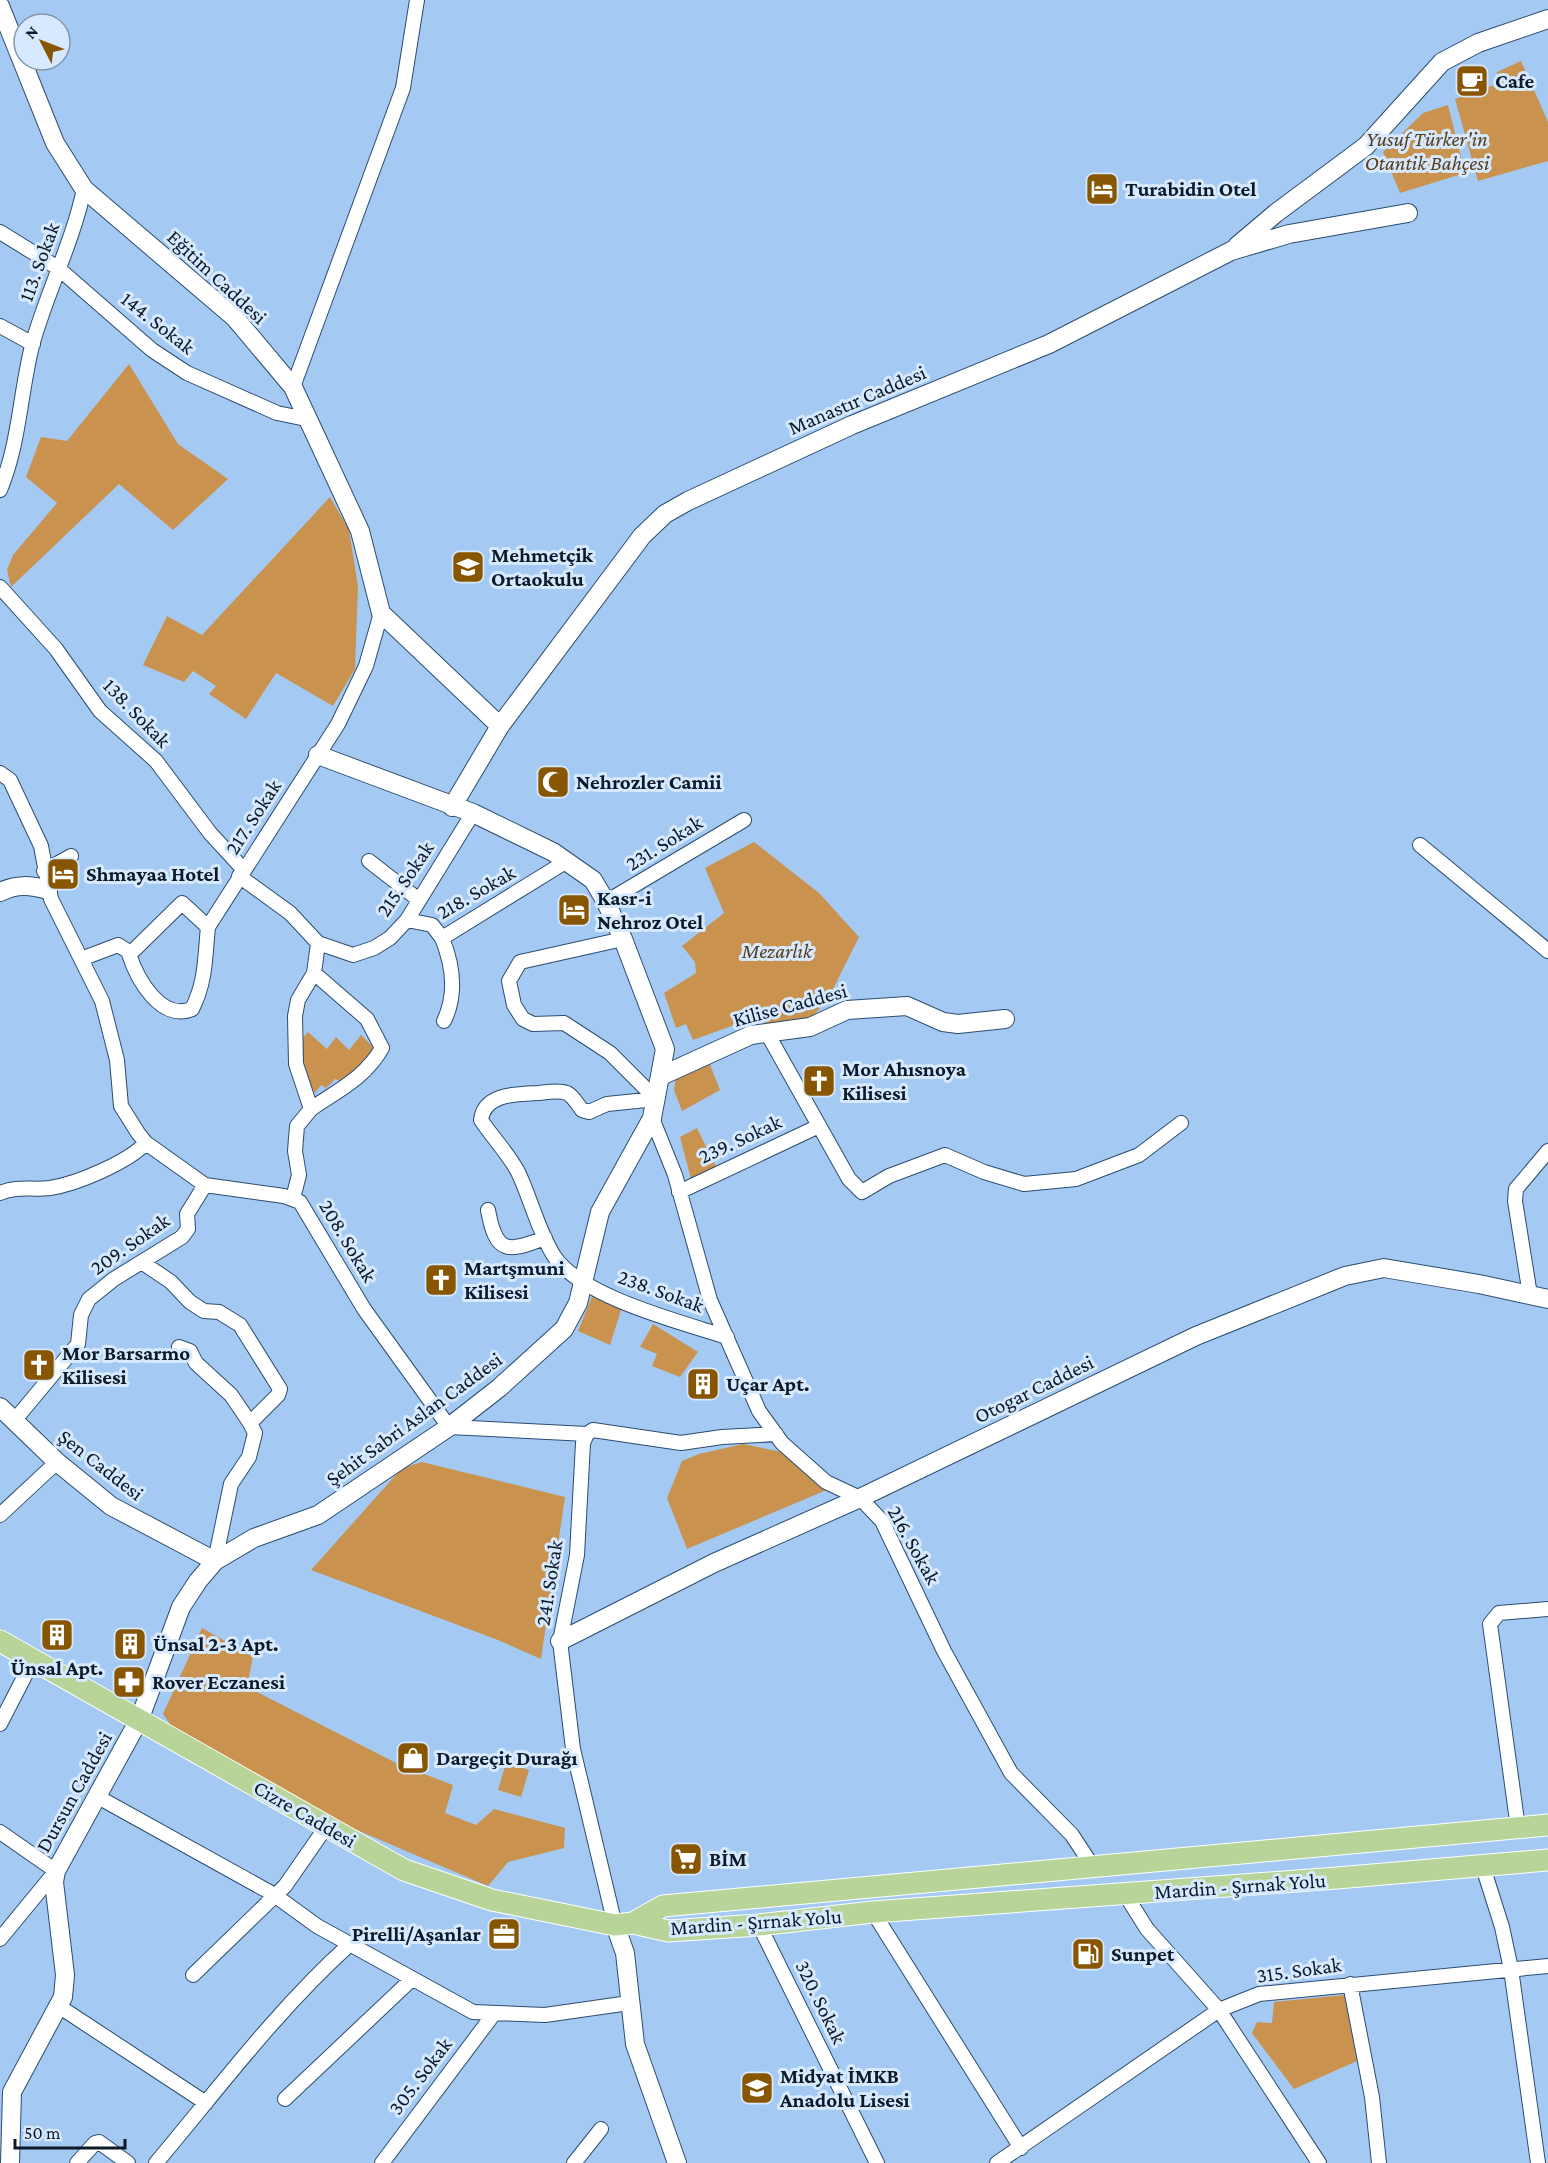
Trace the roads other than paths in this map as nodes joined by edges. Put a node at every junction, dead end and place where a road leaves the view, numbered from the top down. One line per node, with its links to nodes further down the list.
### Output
1 (414, 2): 11 (street)
2 (0, 6): 4 (street, Eğitim Caddesi)
3 (1548, 20): 7 (street)
4 (84, 189): 8 (street, 113. Sokak); 11 (street, Eğitim Caddesi)
5 (1408, 213): 7 (street, Manastır Caddesi)
6 (0, 232): 8 (street, 144. Sokak)
7 (1231, 251): 16 (street, Manastır Caddesi)
8 (58, 268): 10 (street, 113. Sokak); 12 (street, 144. Sokak)
9 (0, 326): 10 (street)
10 (33, 344): 13 (street, 113. Sokak)
11 (292, 387): 12 (street, Eğitim Caddesi)
12 (306, 419): 15 (street, Eğitim Caddesi)
13 (0, 490)
14 (0, 587): 27 (street, 138. Sokak)
15 (381, 613): 16 (street); 17 (street, 217. Sokak)
16 (500, 726): 19 (street, Manastır Caddesi)
17 (318, 755): 19 (street, Şehit Sabri Aslan Caddesi); 27 (street, 217. Sokak)
18 (0, 773): 26 (street, 208. Sokak)
19 (452, 807): 20 (street, Şehit Sabri Aslan Caddesi)
20 (473, 813): 25 (street, Şehit Sabri Aslan Caddesi); 30 (street, 215. Sokak)
21 (744, 820): 31 (street, 231. Sokak)
22 (1420, 845): 37 (street)
23 (71, 856): 26 (street)
24 (369, 861): 30 (street)
25 (567, 861): 31 (street, Şehit Sabri Aslan Caddesi); 34 (street, 218. Sokak)
26 (44, 871): 28 (street, 208. Sokak)
27 (242, 873): 33 (street, 217. Sokak); 36 (street)
28 (48, 890): 29 (street); 39 (street, 208. Sokak)
29 (0, 892)
30 (419, 900): 32 (street, 215. Sokak)
31 (606, 902): 35 (street, Şehit Sabri Aslan Caddesi)
32 (407, 920): 34 (street, 218. Sokak); 36 (street, 215. Sokak)
33 (208, 927): 38 (street); 38 (street)
34 (442, 938): 42 (street)
35 (623, 939): 44 (street, Şehit Sabri Aslan Caddesi); 45 (street)
36 (318, 944): 40 (street)
37 (1548, 951)
38 (129, 954): 39 (street)
39 (81, 959): 50 (street, 208. Sokak)
40 (314, 973): 46 (street); 46 (street)
41 (1005, 1019): 43 (street, Kilise Caddesi)
42 (444, 1021)
43 (767, 1033): 44 (street, Kilise Caddesi); 49 (street)
44 (661, 1076): 45 (street, Şehit Sabri Aslan Caddesi)
45 (656, 1099): 47 (street, Şehit Sabri Aslan Caddesi); 57 (street, 238. Sokak)
46 (311, 1109): 55 (street)
47 (652, 1118): 53 (street, 216. Sokak); 59 (street, Şehit Sabri Aslan Caddesi)
48 (1181, 1123): 49 (street)
49 (819, 1126): 53 (street, 239. Sokak)
50 (146, 1143): 52 (street, 208. Sokak); 54 (street)
51 (1548, 1150): 60 (street)
52 (205, 1185): 55 (street, 208. Sokak); 58 (street, 209. Sokak)
53 (679, 1192): 61 (street, 216. Sokak)
54 (0, 1193)
55 (293, 1198): 66 (street, 208. Sokak)
56 (488, 1210): 57 (street)
57 (545, 1238): 59 (street, 238. Sokak)
58 (143, 1263): 64 (street, 209. Sokak); 65 (street)
59 (582, 1281): 61 (street, 238. Sokak); 66 (street, Şehit Sabri Aslan Caddesi)
60 (1539, 1297): 70 (street, Otogar Caddesi)
61 (727, 1337): 68 (street, 216. Sokak)
62 (179, 1347): 65 (street)
63 (0, 1407): 64 (street, Şen Caddesi)
64 (14, 1421): 69 (street, Şen Caddesi)
65 (250, 1423): 72 (street)
66 (449, 1426): 67 (street); 72 (street, Şehit Sabri Aslan Caddesi)
67 (587, 1434): 68 (street); 75 (street, 241. Sokak)
68 (776, 1434): 70 (street, 216. Sokak)
69 (57, 1462): 71 (street); 72 (street, Şen Caddesi)
70 (860, 1498): 75 (street, Otogar Caddesi); 85 (street, 216. Sokak)
71 (0, 1515)
72 (215, 1561): 77 (street, Şehit Sabri Aslan Caddesi)
73 (1548, 1610): 82 (street)
74 (0, 1641): 76 (main road, Cizre Caddesi)
75 (560, 1641): 91 (street, 241. Sokak)
76 (33, 1660): 77 (main road, Cizre Caddesi); 78 (street)
77 (140, 1718): 79 (street, Dursun Caddesi); 81 (main road, Cizre Caddesi)
78 (0, 1724)
79 (98, 1797): 87 (street, Dursun Caddesi); 88 (street)
80 (1548, 1825): 82 (main road, Mardin - Şırnak Yolu)
81 (326, 1827): 88 (street); 91 (main road, Cizre Caddesi)
82 (1518, 1828): 85 (main road, Mardin - Şırnak Yolu)
83 (0, 1832): 87 (street)
84 (1548, 1860): 86 (main road, Mardin - Şırnak Yolu)
85 (1093, 1867): 91 (main road, Mardin - Şırnak Yolu)
86 (1483, 1867): 89 (main road, Mardin - Şırnak Yolu); 96 (street)
87 (56, 1871): 93 (street); 101 (street, Dursun Caddesi)
88 (273, 1894): 94 (street); 97 (street)
89 (1125, 1894): 90 (main road, Mardin - Şırnak Yolu); 102 (street)
90 (873, 1912): 92 (main road, Mardin - Şırnak Yolu); 107 (street)
91 (624, 1924): 92 (main road, Mardin - Şırnak Yolu); 100 (street)
92 (759, 1925): 115 (street, 320. Sokak)
93 (0, 1939)
94 (350, 1944): 98 (street); 105 (street)
95 (1548, 1966): 96 (street, 315. Sokak)
96 (1511, 1969): 99 (street, 315. Sokak); 119 (street)
97 (193, 1976)
98 (412, 1979): 103 (street); 104 (street)
99 (1350, 1984): 102 (street, 315. Sokak); 118 (street)
100 (629, 2003): 103 (street); 114 (street)
101 (60, 2007): 105 (street); 108 (street, Dursun Caddesi)
102 (1219, 2010): 107 (street, 315. Sokak); 117 (street)
103 (493, 2014): 112 (street, 305. Sokak)
104 (285, 2099)
105 (206, 2103): 111 (street)
106 (601, 2129): 113 (street)
107 (1021, 2148): 116 (street, 315. Sokak)
108 (10, 2163)
109 (77, 2163): 110 (street)
110 (128, 2163)
111 (156, 2163)
112 (382, 2163)
113 (574, 2163)
114 (677, 2163)
115 (877, 2163)
116 (997, 2163)
117 (1319, 2163)
118 (1379, 2163)
119 (1538, 2163)

